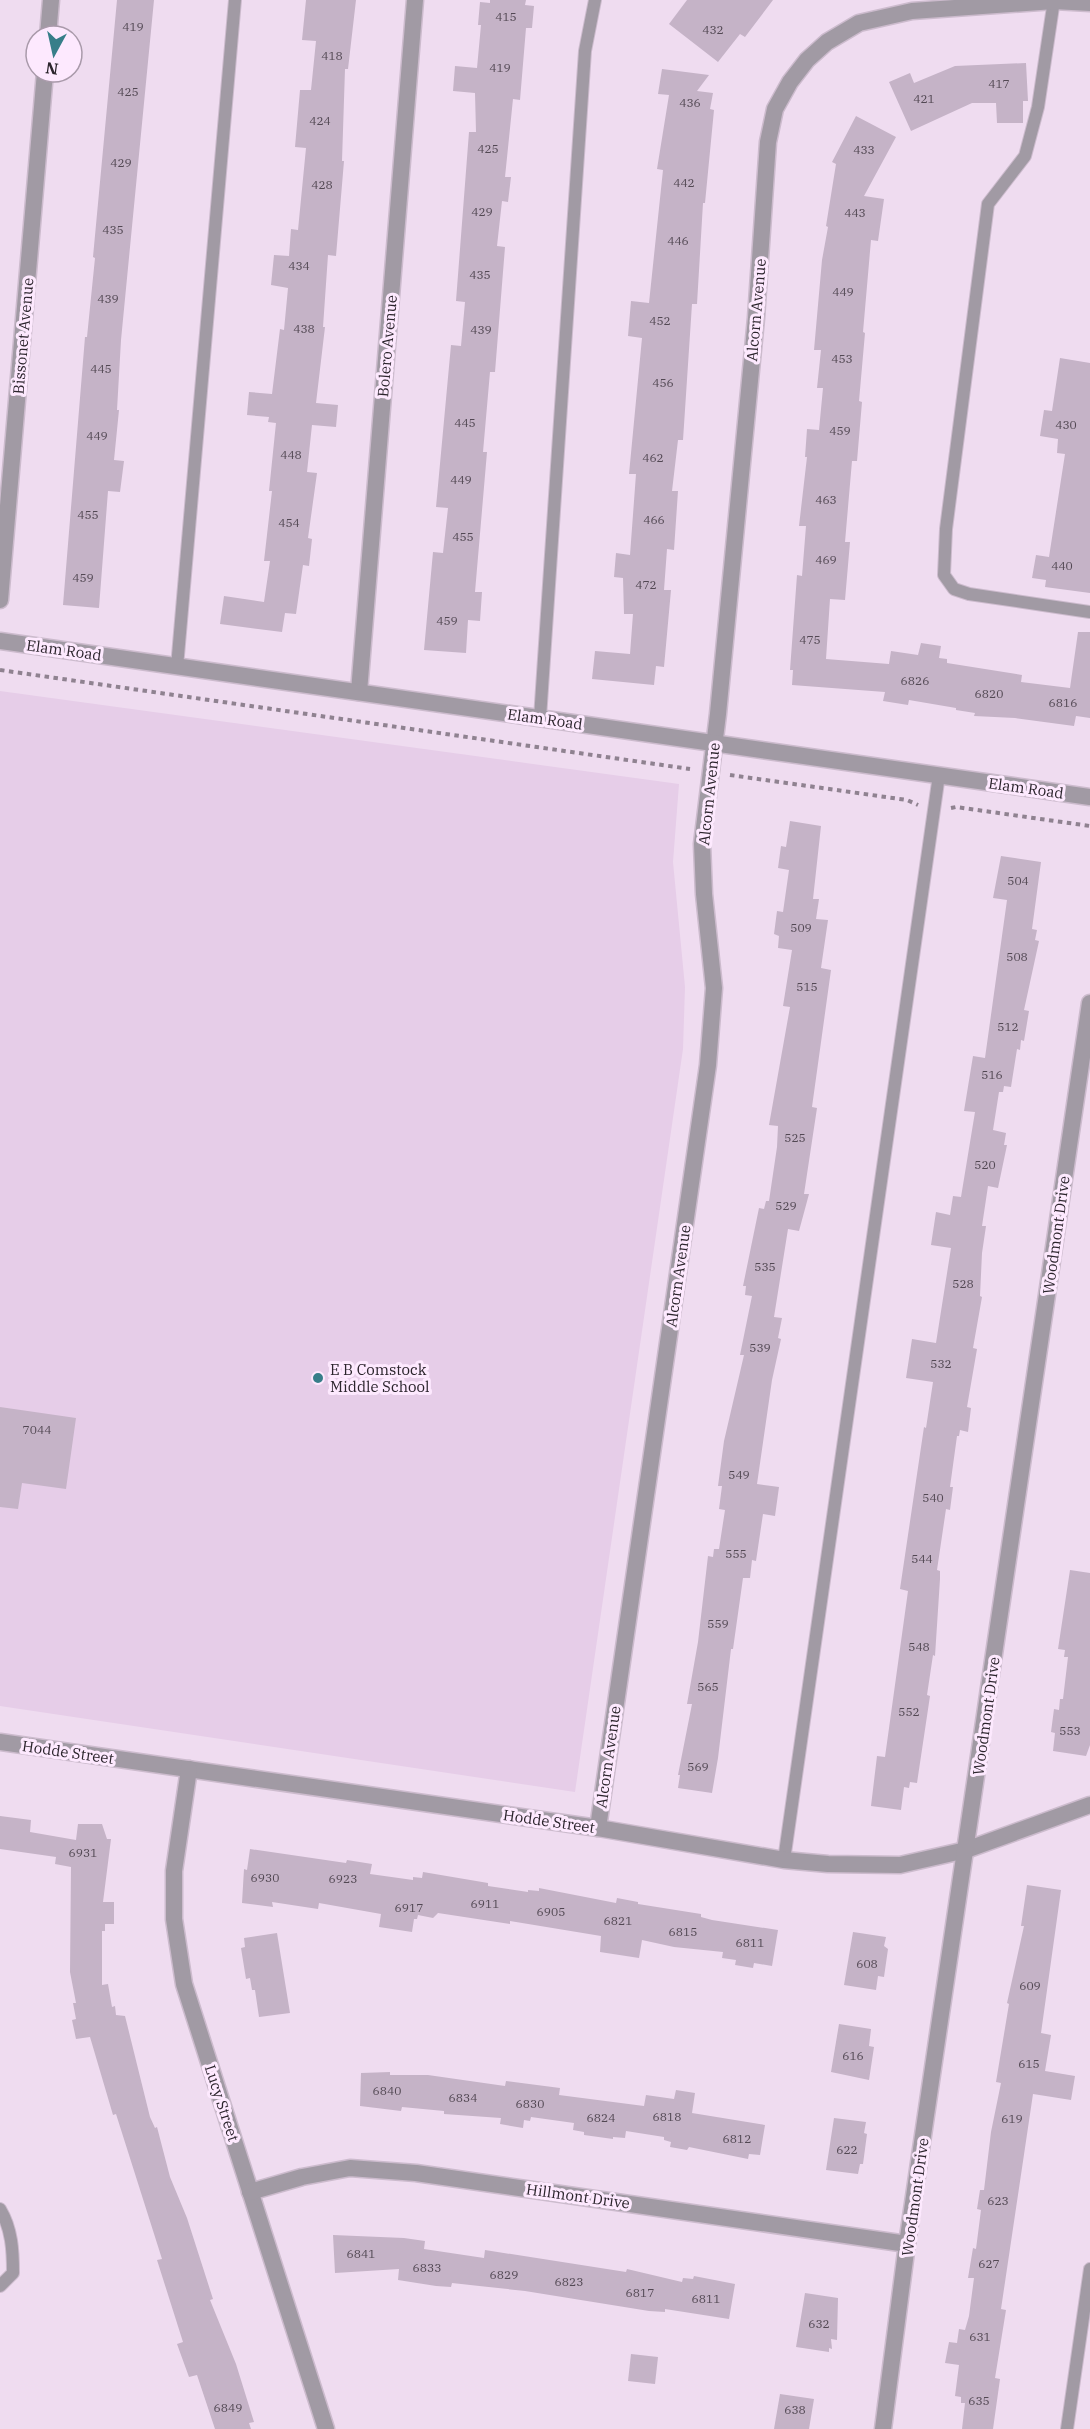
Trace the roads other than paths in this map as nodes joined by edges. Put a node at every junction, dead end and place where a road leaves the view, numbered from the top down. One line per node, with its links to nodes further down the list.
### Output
1 (51, 0): 7 (street)
2 (234, 0): 12 (lane)
3 (415, 0): 13 (street, Bolero Avenue)
4 (596, 0): 14 (lane)
5 (1054, 1): 6 (street, Alcorn Avenue); 10 (lane); 15 (street, Alcorn Avenue)
6 (1090, 3)
7 (49, 24)
8 (44, 84): 9 (street, Bissonet Avenue)
9 (0, 600)
10 (1090, 612)
11 (0, 641): 12 (street, Elam Road)
12 (177, 667): 13 (street, Elam Road)
13 (359, 692): 14 (street, Elam Road)
14 (540, 718): 15 (street, Elam Road)
15 (714, 743): 16 (street, Elam Road); 22 (street, Alcorn Avenue)
16 (939, 775): 17 (street, Elam Road); 24 (lane)
17 (1090, 797)
18 (1090, 1003): 23 (street, Woodmont Drive)
19 (0, 1742): 20 (street, Hodde Street)
20 (189, 1769): 22 (street, Hodde Street); 25 (street, Lucy Street)
21 (1090, 1805): 23 (street, Hodde Street)
22 (598, 1828): 24 (street, Hodde Street)
23 (966, 1850): 24 (street, Hodde Street); 27 (street, Woodmont Drive)
24 (784, 1860)
25 (250, 2192): 27 (street, Hillmont Drive); 30 (street, Lucy Street)
26 (0, 2210): 29 (lane)
27 (907, 2244): 31 (street, Woodmont Drive)
28 (1090, 2269): 32 (lane)
29 (0, 2286)
30 (326, 2429)
31 (883, 2429)
32 (1067, 2429)

